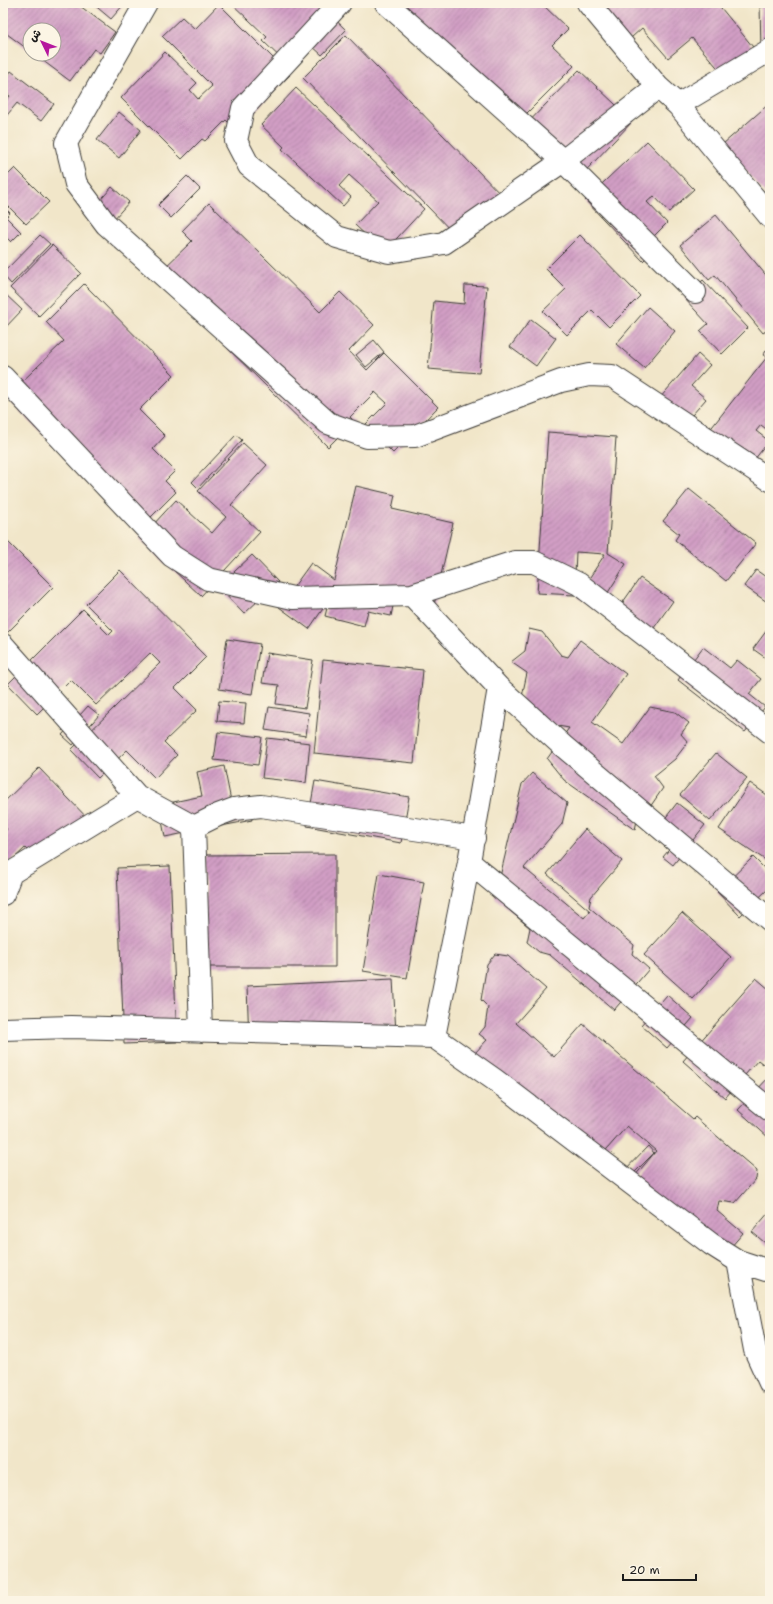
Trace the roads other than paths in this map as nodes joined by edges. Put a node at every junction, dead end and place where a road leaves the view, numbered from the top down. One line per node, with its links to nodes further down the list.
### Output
1 (146, 3): 12 (street)
2 (340, 3): 8 (street)
3 (386, 3): 8 (street)
4 (588, 3): 6 (street)
5 (770, 50): 7 (street)
6 (658, 87): 7 (street); 8 (street)
7 (678, 105): 9 (street)
8 (563, 161): 10 (street)
9 (770, 217)
10 (695, 292)
11 (3, 377): 13 (street)
12 (770, 480)
13 (412, 595): 15 (street); 16 (street)
14 (3, 645): 17 (street)
15 (499, 688): 19 (street); 23 (street)
16 (770, 732)
17 (137, 796): 18 (street); 21 (street)
18 (194, 827): 19 (street); 25 (street)
19 (474, 838): 20 (street)
20 (470, 862): 26 (street); 27 (street)
21 (7, 870): 22 (street)
22 (3, 894)
23 (770, 920)
24 (3, 1029): 25 (street)
25 (201, 1032): 26 (street)
26 (434, 1037): 28 (street)
27 (770, 1110)
28 (738, 1261): 29 (street); 30 (street)
29 (769, 1273)
30 (770, 1383)

